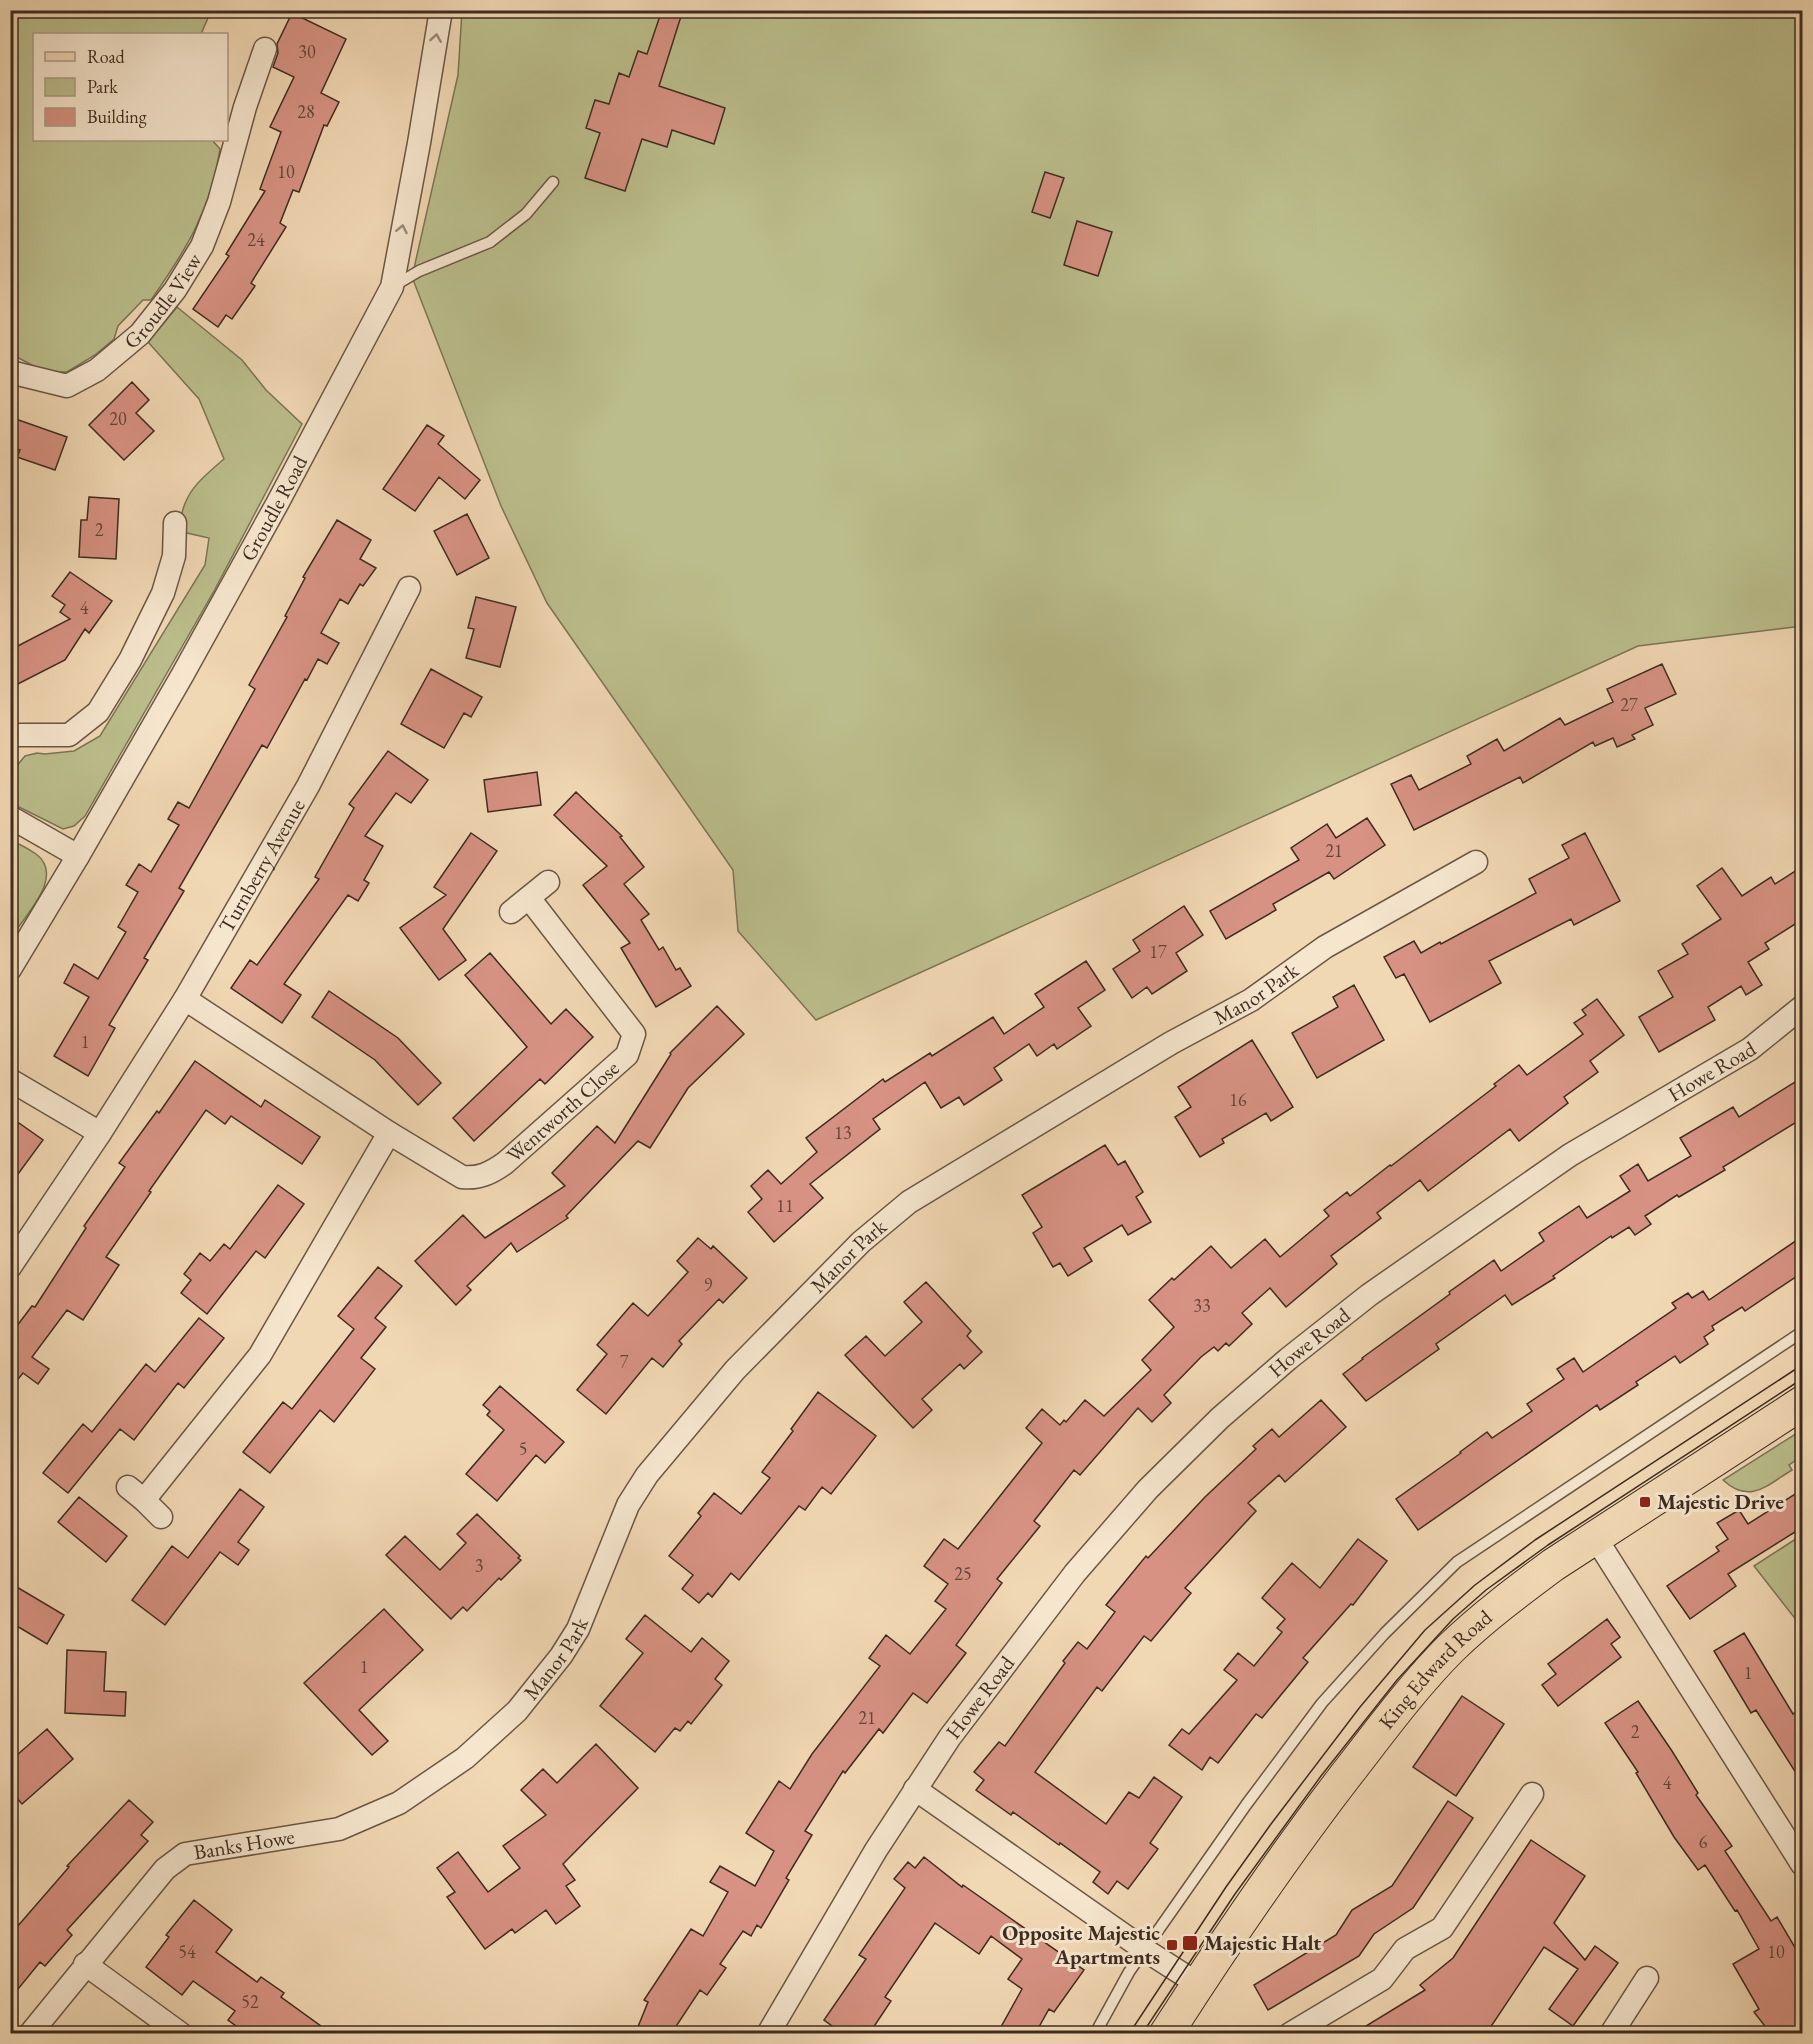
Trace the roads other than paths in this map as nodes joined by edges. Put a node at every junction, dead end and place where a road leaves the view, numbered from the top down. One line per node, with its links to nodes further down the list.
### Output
1 (441, 10): 5 (street, Groudle Road, one-way to 1)
2 (264, 49): 3 (street, Groudle View)
3 (233, 130): 6 (street, Groudle View)
4 (553, 182): 5 (lane)
5 (392, 287): 11 (street, Groudle Road)
6 (10, 372)
7 (175, 523): 9 (street)
8 (409, 588): 17 (street, Turnberry Avenue)
9 (10, 735)
10 (10, 817): 11 (street)
11 (78, 856): 16 (street, Groudle Road)
12 (1476, 862): 29 (street, Manor Park)
13 (548, 882): 14 (street)
14 (529, 898): 15 (street); 21 (street, Wentworth Close)
15 (511, 912)
16 (10, 969)
17 (185, 999): 20 (street, Turnberry Avenue); 21 (street, Wentworth Close)
18 (1803, 1007): 27 (street, Howe Road)
19 (10, 1080): 20 (street)
20 (100, 1133): 22 (street, Turnberry Avenue)
21 (389, 1133): 25 (street)
22 (10, 1267)
23 (1803, 1332): 31 (lane)
24 (1803, 1402): 26 (main road, King Edward Road)
25 (161, 1517)
26 (1595, 1537): 30 (street); 34 (main road, King Edward Road)
27 (915, 1789): 31 (street); 37 (street, Howe Road)
28 (1532, 1794): 40 (street)
29 (377, 1812): 32 (street, Banks Howe)
30 (1803, 1864)
31 (1145, 1950): 34 (street); 38 (lane)
32 (85, 1965): 35 (street, Banks Howe); 36 (street)
33 (1647, 1978): 41 (street)
34 (1198, 1984): 39 (main road, King Edward Road)
35 (30, 2034)
36 (181, 2034)
37 (768, 2034)
38 (1095, 2034)
39 (1166, 2034)
40 (1290, 2034)
41 (1611, 2034)

